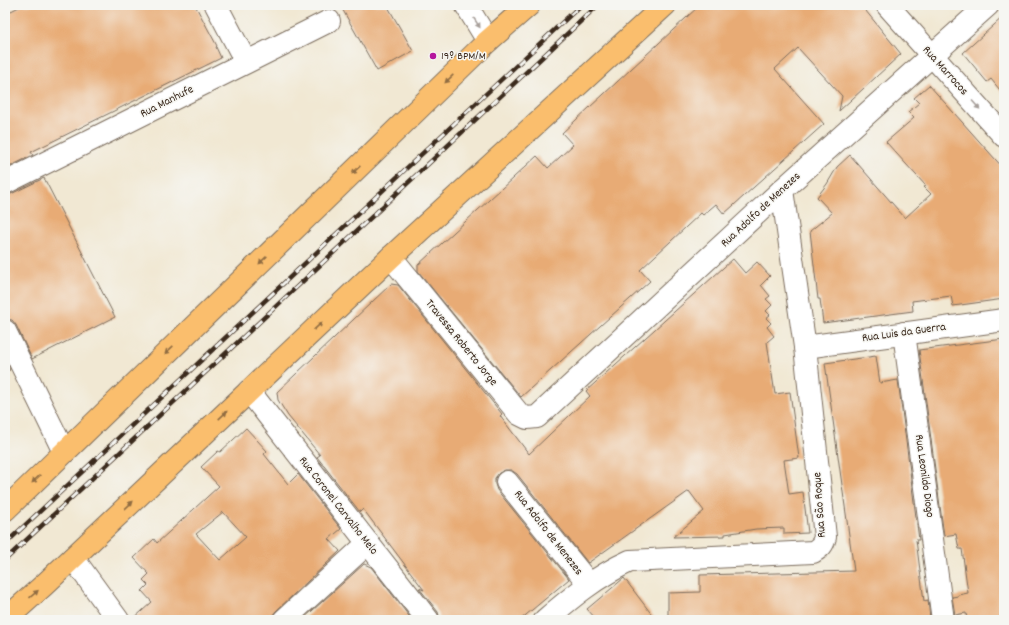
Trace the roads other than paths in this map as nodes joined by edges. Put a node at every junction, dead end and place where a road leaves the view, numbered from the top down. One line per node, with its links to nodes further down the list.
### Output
1 (216, 5): 10 (street)
2 (466, 5): 8 (street, one-way to 8)
3 (529, 5): 8 (main road)
4 (665, 5): 14 (main road)
5 (887, 5): 9 (street, Rua Marrocos)
6 (988, 5): 9 (street, Rua Adolfo de Menezes)
7 (329, 21): 10 (street, Rua Manhufe)
8 (488, 41): 21 (main road, one-way to 21)
9 (931, 55): 11 (street, Rua Marrocos, one-way to 11); 13 (street, Rua Adolfo de Menezes)
10 (246, 62): 12 (street, Rua Manhufe)
11 (1004, 136)
12 (5, 183)
13 (782, 190): 18 (street, Rua São Roque); 20 (street, Rua Adolfo de Menezes)
14 (390, 257): 19 (main road, one-way to 14); 20 (street, Travessa Roberto Jorge)
15 (1004, 320): 17 (street, Rua Luis da Guerra)
16 (5, 332): 21 (street)
17 (904, 333): 18 (street, Rua Luis da Guerra); 32 (street, Rua Leonildo Diogo)
18 (805, 346): 26 (street, Rua São Roque)
19 (249, 391): 24 (street, Rua Coronel Carvalho Melo); 25 (main road, one-way to 19)
20 (537, 417)
21 (64, 452): 23 (main road, one-way to 23)
22 (507, 482): 26 (street, Rua Adolfo de Menezes)
23 (5, 510)
24 (368, 543): 29 (street); 30 (street, Rua Coronel Carvalho Melo)
25 (73, 558): 27 (main road, one-way to 25); 28 (street)
26 (589, 584): 31 (street, Rua São Roque)
27 (5, 620)
28 (118, 620)
29 (284, 620)
30 (428, 620)
31 (545, 620)
32 (943, 620)

